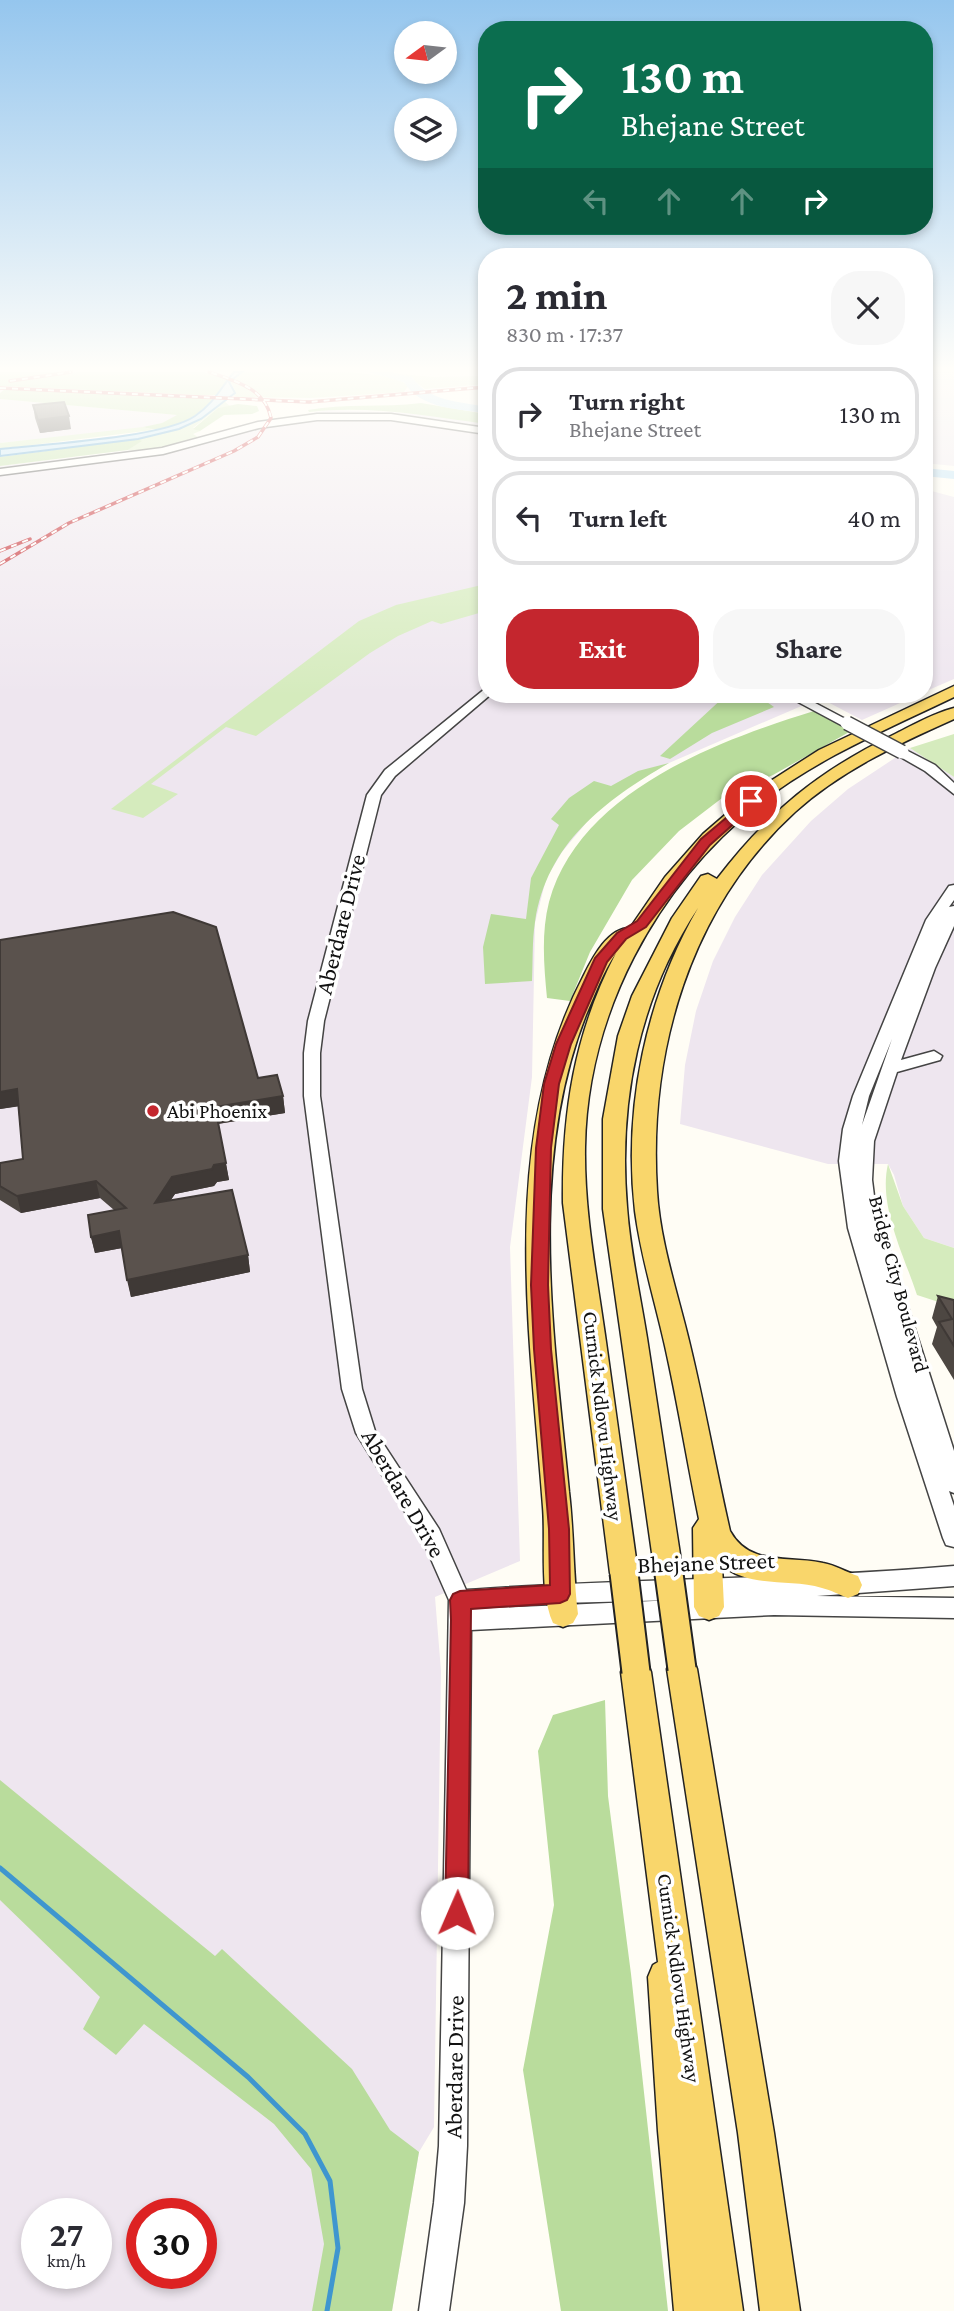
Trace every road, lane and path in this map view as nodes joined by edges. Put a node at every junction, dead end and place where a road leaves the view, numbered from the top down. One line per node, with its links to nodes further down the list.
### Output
1 (954, 691): 3 (main road, Curnick Ndlovu Highway)
2 (478, 699): 23 (street, Aberdare Drive)
3 (933, 701)
4 (807, 703): 8 (street, bridge)
5 (929, 703): 10 (main road, Curnick Ndlovu Highway)
6 (954, 707): 17 (main road, Curnick Ndlovu Highway)
7 (954, 713): 15 (main road)
8 (954, 790)
9 (952, 898): 12 (street, Bridge City Boulevard); 13 (street, Bridge City Boulevard)
10 (642, 924): 21 (main road); 25 (main road, Curnick Ndlovu Highway, bridge)
11 (934, 1055): 12 (street)
12 (890, 1068): 13 (street, Bridge City Boulevard)
13 (890, 1312): 14 (street, Bridge City Boulevard); 16 (street, Bridge City Boulevard)
14 (954, 1484)
15 (706, 1486): 19 (main road); 20 (main road)
16 (954, 1538)
17 (669, 1574): 24 (main road, Curnick Ndlovu Highway, bridge)
18 (954, 1576): 19 (street, Bhejane Street)
19 (848, 1585): 20 (street, Bhejane Street)
20 (708, 1598): 21 (street, Bhejane Street); 22 (street, Bhejane Street)
21 (561, 1604): 23 (street, Bhejane Street)
22 (954, 1608)
23 (461, 1610): 27 (street, Aberdare Drive)
24 (682, 1669): 26 (main road, Curnick Ndlovu Highway)
25 (663, 1858): 28 (main road); 29 (main road, Curnick Ndlovu Highway)
26 (756, 2133): 30 (main road, Curnick Ndlovu Highway); 31 (main road)
27 (434, 2311)
28 (694, 2311)
29 (723, 2311)
30 (780, 2311)
31 (796, 2311)

